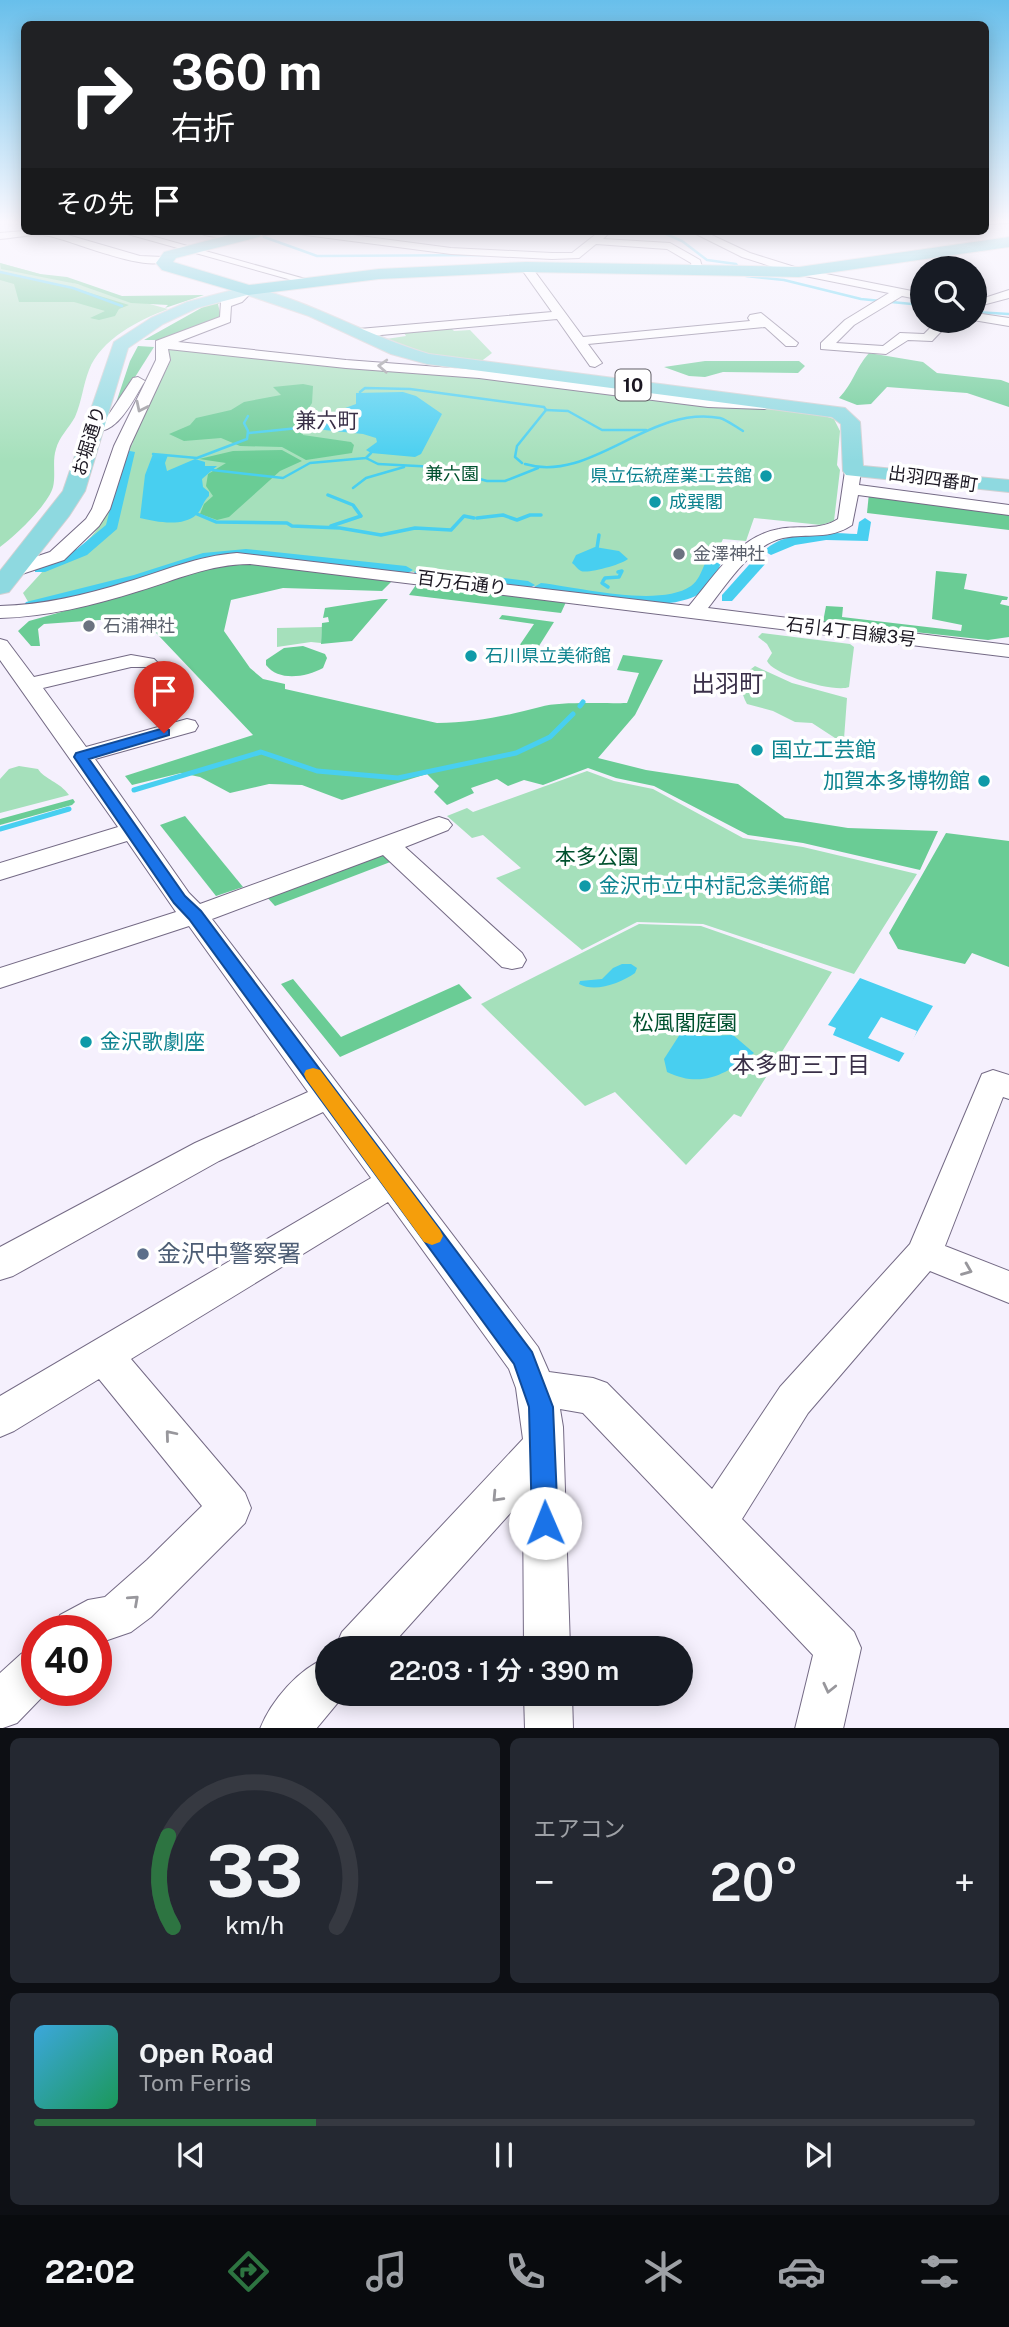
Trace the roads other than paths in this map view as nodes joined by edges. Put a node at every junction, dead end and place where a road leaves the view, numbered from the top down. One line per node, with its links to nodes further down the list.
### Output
1 (207, 301): 18 (main road, お堀通り)
2 (234, 301): 15 (street)
3 (279, 301): 11 (main road, 10)
4 (550, 301): 8 (street)
5 (885, 301): 12 (street)
6 (987, 305): 7 (street)
7 (1009, 307)
8 (561, 315): 11 (street); 13 (street)
9 (987, 319): 10 (street)
10 (1009, 322)
11 (359, 333): 17 (main road, 10)
12 (932, 333)
13 (581, 341): 14 (street); 16 (street)
14 (791, 343)
15 (161, 344): 17 (street, one-way to 15); 18 (street); 22 (street, one-way to 22)
16 (595, 363)
17 (800, 406): 19 (main road, 10)
18 (93, 428): 22 (main road, お堀通り)
19 (852, 480): 20 (main road); 21 (street, 出羽四番町); 24 (street)
20 (1009, 486)
21 (1009, 510)
22 (9, 568)
23 (0, 612): 24 (street, 百万石通り)
24 (693, 613): 26 (street, 石引4丁目線3号)
25 (0, 645): 28 (street)
26 (1009, 651)
27 (146, 663): 28 (street)
28 (29, 685): 30 (street)
29 (187, 726): 30 (street)
30 (81, 757): 32 (street)
31 (439, 825): 33 (street)
32 (133, 831): 34 (street); 35 (street)
33 (388, 845): 35 (street); 36 (street)
34 (0, 872)
35 (195, 915): 37 (street); 39 (street)
36 (512, 960)
37 (0, 978)
38 (1009, 1087): 41 (street)
39 (329, 1096): 40 (street); 42 (street)
40 (392, 1182): 44 (street); 45 (street)
41 (925, 1253): 43 (street, one-way to 43); 48 (street)
42 (0, 1265)
43 (1009, 1287)
44 (104, 1356): 46 (street); 49 (street, one-way to 44)
45 (536, 1388): 47 (street); 48 (street)
46 (0, 1418)
47 (543, 1447): 50 (street, one-way to 50); 51 (street)
48 (715, 1522): 58 (street, one-way to 58)
49 (112, 1617)
50 (369, 1636)
51 (547, 1636)
52 (21, 1686): 54 (street)
53 (315, 1694): 56 (street)
54 (0, 1706)
55 (548, 1706): 57 (street)
56 (284, 1728)
57 (549, 1728)
58 (819, 1728)

